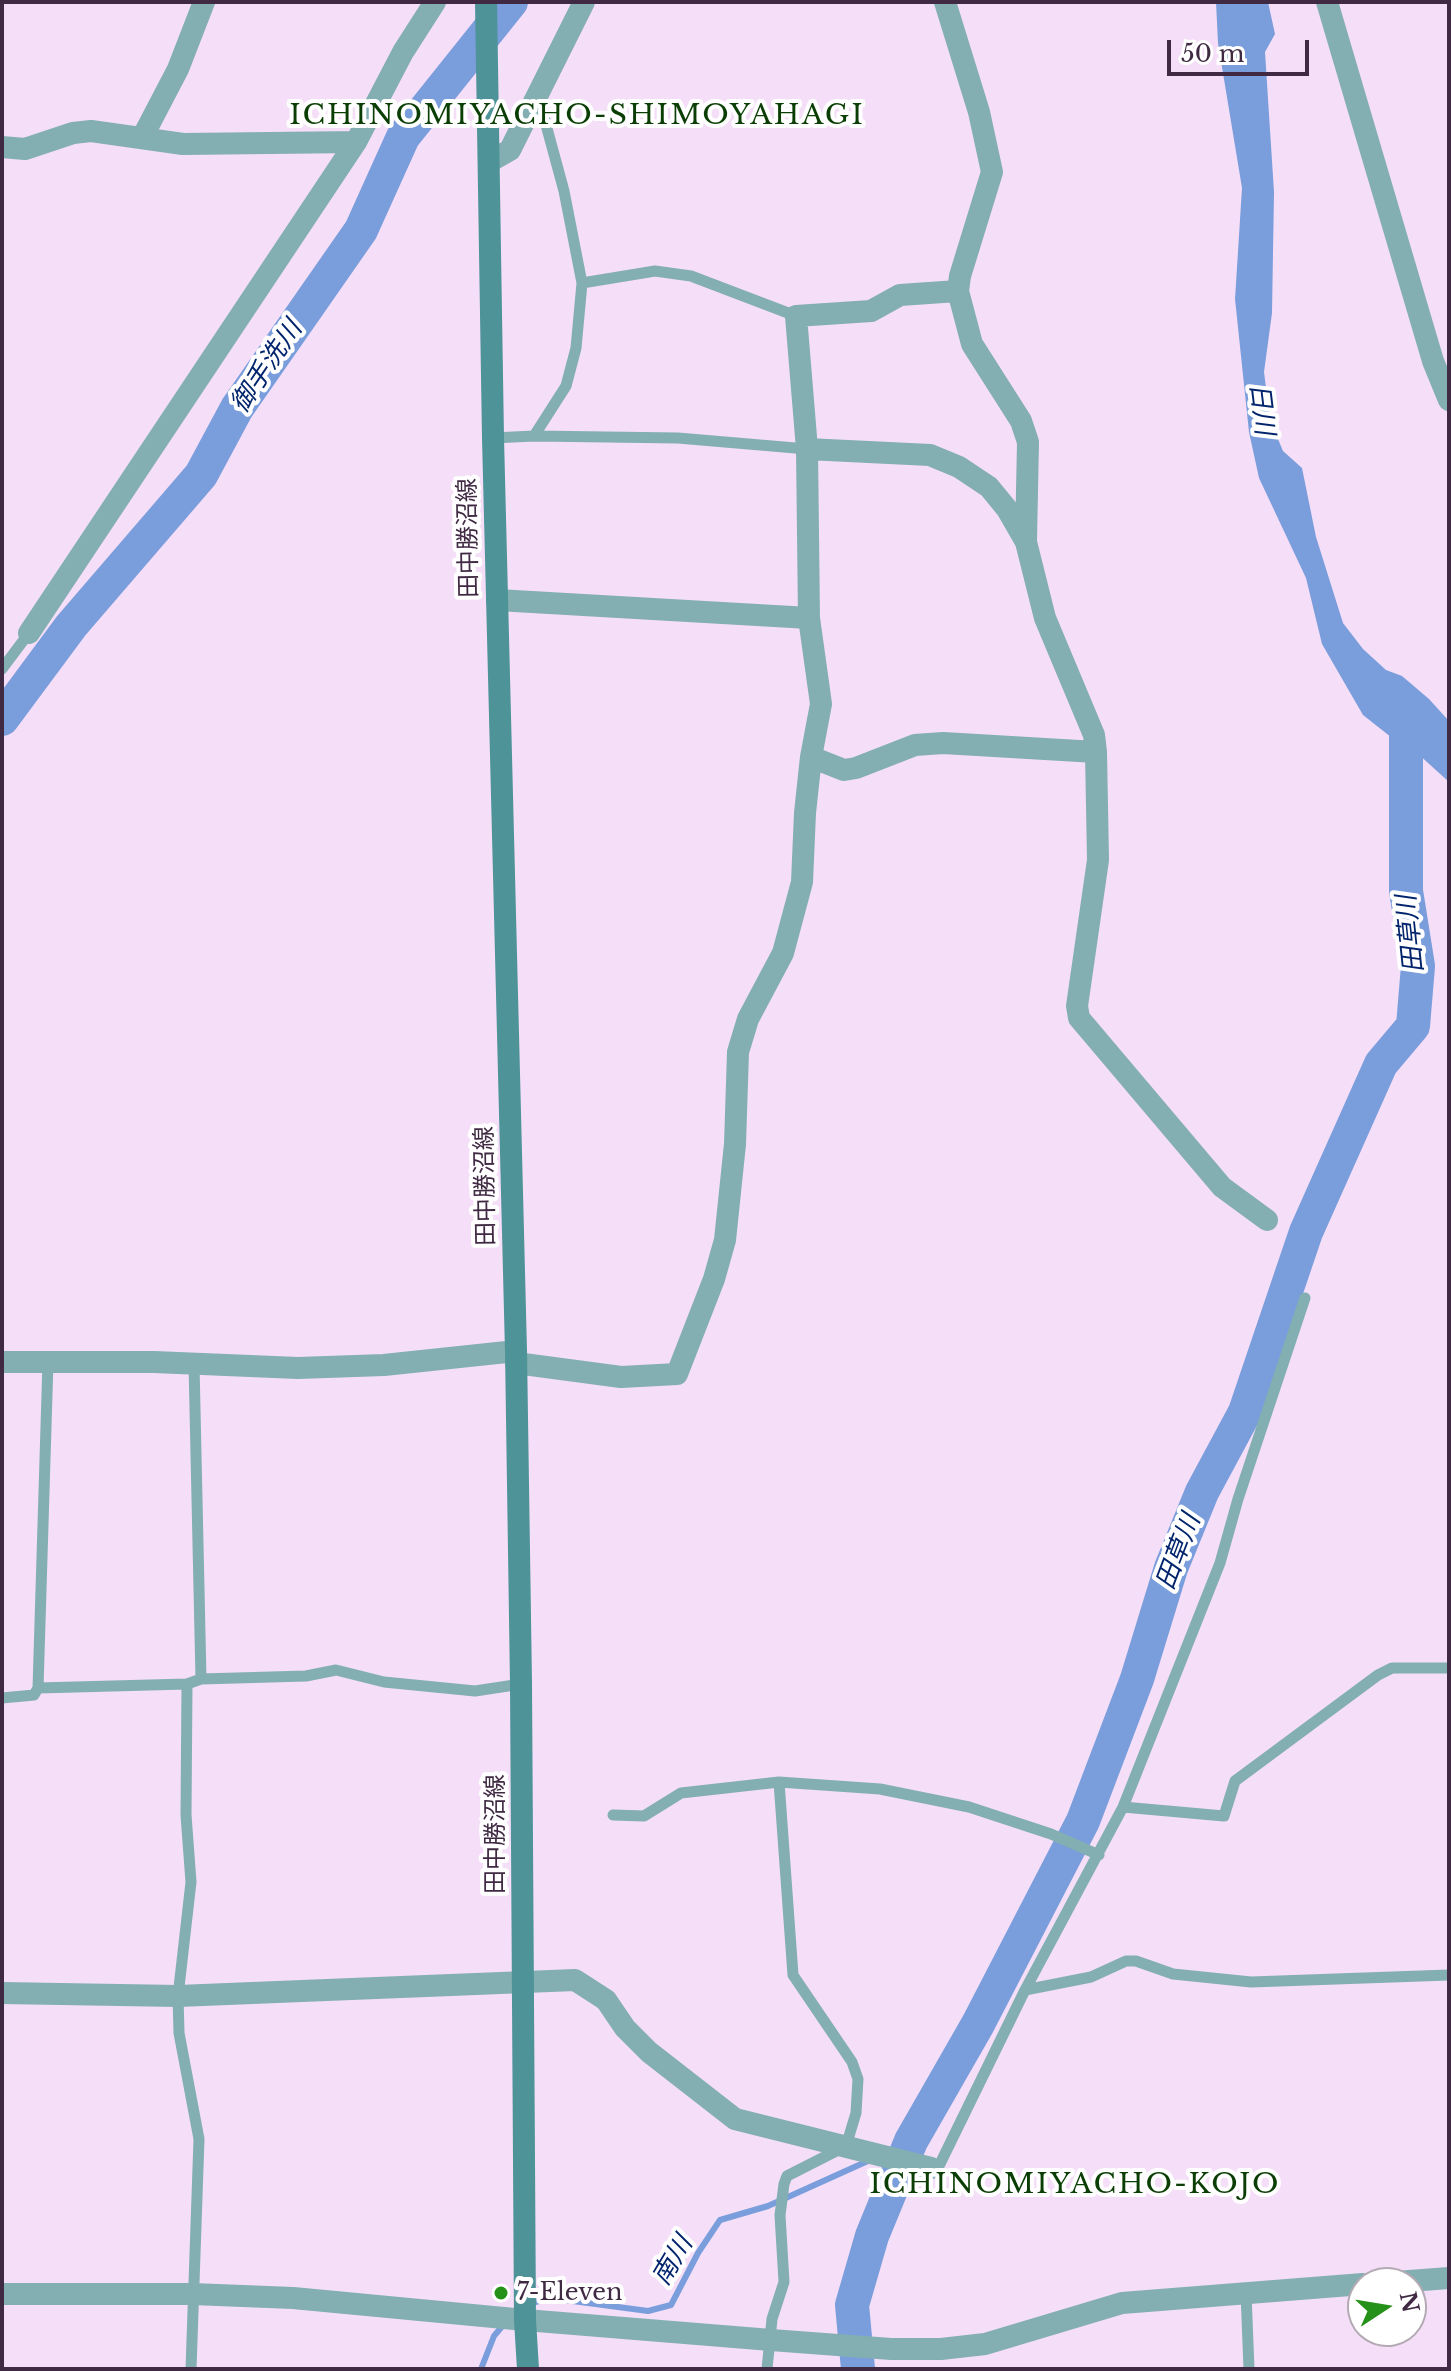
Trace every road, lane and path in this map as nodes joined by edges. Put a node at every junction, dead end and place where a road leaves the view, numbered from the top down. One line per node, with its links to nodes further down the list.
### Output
1 (204, 2): 8 (street)
2 (435, 2): 9 (street)
3 (486, 2): 11 (main road, 田中勝沼線)
4 (584, 2): 7 (street)
5 (945, 2): 13 (street)
6 (1327, 2): 15 (street)
7 (538, 96): 11 (street); 12 (lane)
8 (142, 138): 9 (street); 10 (street)
9 (356, 142): 23 (street)
10 (2, 147)
11 (489, 162): 18 (main road, 田中勝沼線)
12 (582, 283): 14 (lane); 17 (lane)
13 (958, 291): 14 (street); 20 (street)
14 (796, 316): 19 (street)
15 (1441, 359): 16 (street)
16 (1449, 400)
17 (534, 436): 18 (lane); 19 (lane)
18 (493, 438): 21 (main road, 田中勝沼線)
19 (807, 449): 20 (street); 22 (street)
20 (1026, 542): 25 (street)
21 (497, 600): 22 (street); 29 (main road, 田中勝沼線)
22 (809, 618): 26 (street)
23 (29, 633): 24 (lane)
24 (2, 669)
25 (1096, 752): 26 (street); 27 (street)
26 (811, 757): 29 (street)
27 (1267, 1220)
28 (1305, 1298): 40 (lane)
29 (516, 1357): 32 (street); 36 (main road, 田中勝沼線)
30 (48, 1361): 31 (street); 32 (street); 37 (lane)
31 (2, 1362)
32 (194, 1364): 34 (lane)
33 (1449, 1668): 40 (lane)
34 (201, 1679): 35 (lane); 36 (lane)
35 (187, 1684): 37 (lane); 47 (lane)
36 (521, 1684): 44 (main road, 田中勝沼線)
37 (38, 1688): 38 (lane)
38 (2, 1698)
39 (779, 1782): 41 (lane); 42 (lane); 48 (lane)
40 (1123, 1807): 42 (lane)
41 (613, 1815)
42 (1095, 1854): 45 (lane)
43 (1449, 1975): 45 (lane)
44 (523, 1981): 47 (street); 48 (street); 56 (main road, 田中勝沼線)
45 (1025, 1990): 49 (lane)
46 (2, 1993): 47 (street)
47 (178, 1996): 55 (lane)
48 (853, 2147): 49 (street); 57 (lane)
49 (931, 2168)
50 (1449, 2278): 51 (street)
51 (1427, 2280)
52 (1347, 2285): 53 (street)
53 (1246, 2293): 57 (street); 61 (lane)
54 (2, 2294): 55 (street)
55 (192, 2294): 56 (street); 58 (lane)
56 (516, 2317): 57 (street); 59 (main road, 田中勝沼線)
57 (771, 2340): 60 (lane)
58 (191, 2369)
59 (528, 2369)
60 (767, 2369)
61 (1249, 2369)

